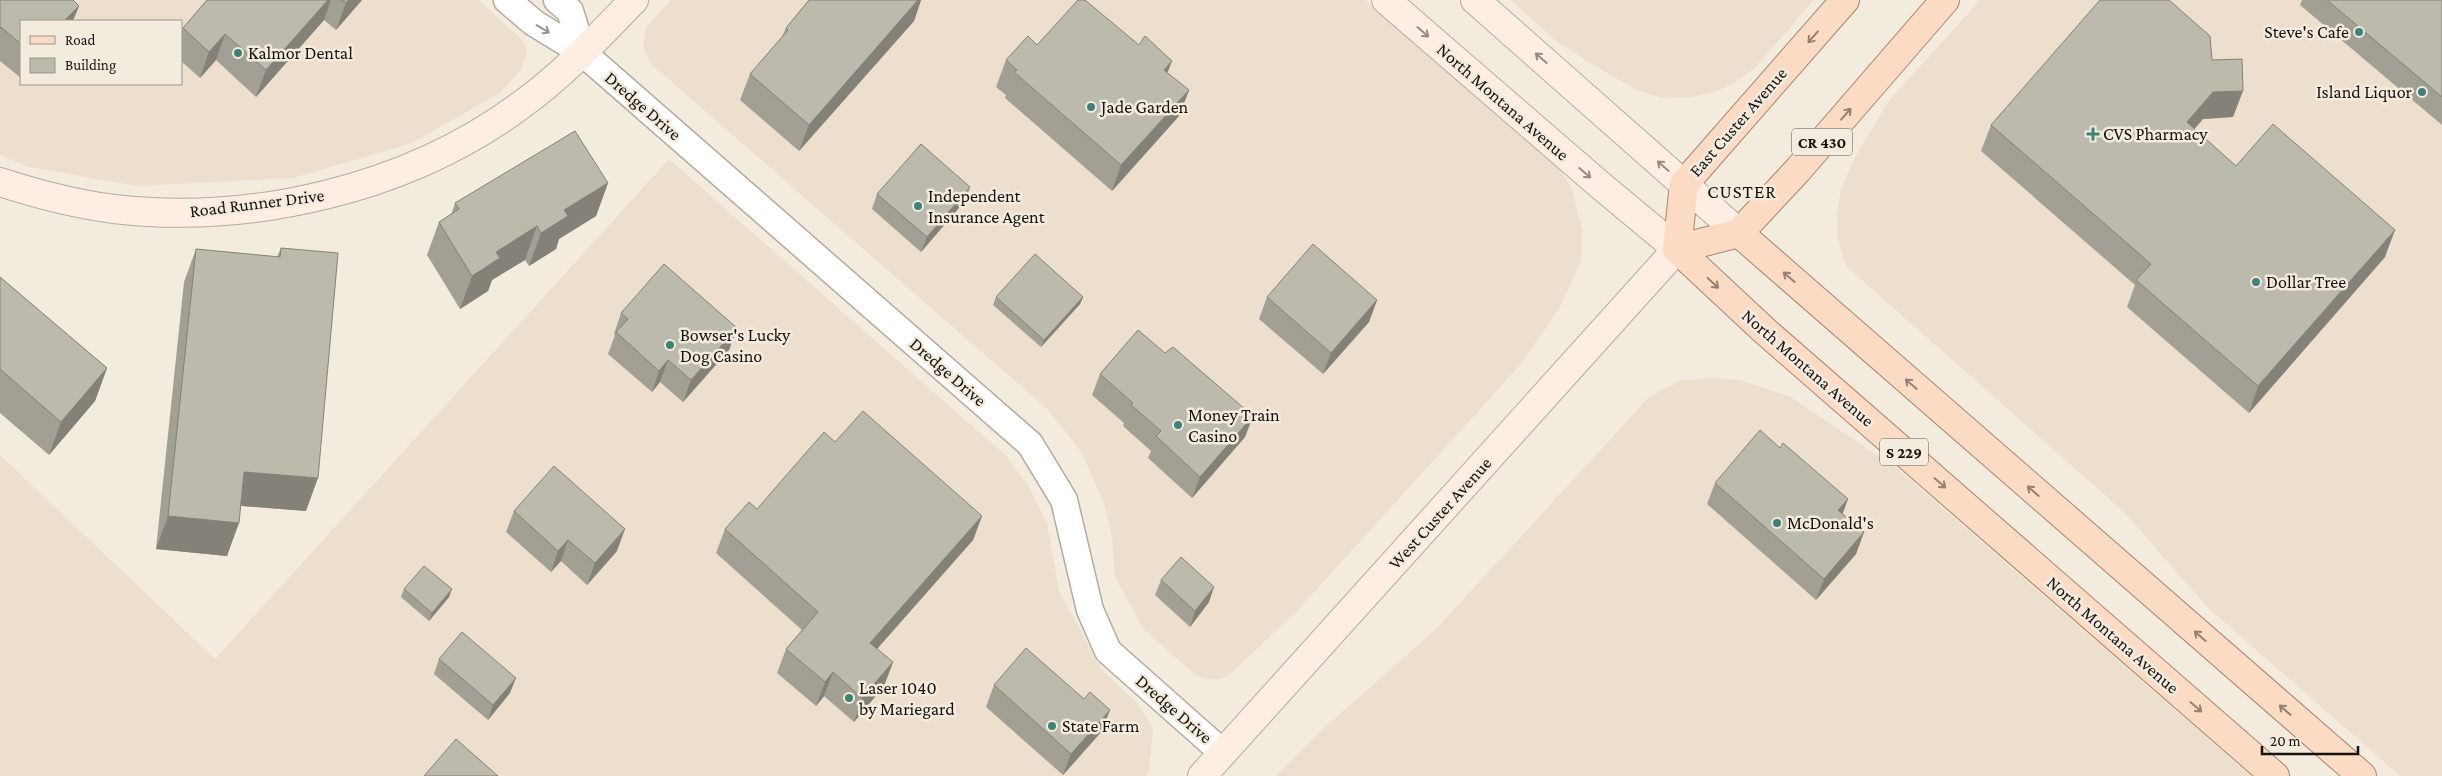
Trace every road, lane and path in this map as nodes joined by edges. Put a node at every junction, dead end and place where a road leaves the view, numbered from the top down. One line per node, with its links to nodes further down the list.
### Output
1 (507, 0): 8 (street, Dredge Drive, one-way to 8)
2 (557, 0): 8 (street)
3 (634, 0): 8 (main road, Road Runner Drive)
4 (1386, 0): 12 (main road, North Montana Avenue / S 229, one-way to 12)
5 (1475, 0): 10 (main road, one-way to 5)
6 (1845, 0): 10 (main road, East Custer Avenue, one-way to 10)
7 (1945, 0): 11 (main road, CR 430, one-way to 7)
8 (582, 53): 9 (main road, Road Runner Drive); 13 (street, Dredge Drive)
9 (0, 182)
10 (1684, 184): 11 (main road); 12 (main road, East Custer Avenue)
11 (1739, 233): 12 (main road); 16 (main road, one-way to 11)
12 (1677, 249): 13 (main road, West Custer Avenue); 15 (main road, North Montana Avenue / S 229, one-way to 15)
13 (1223, 753): 14 (main road, West Custer Avenue)
14 (1202, 776)
15 (2275, 776)
16 (2362, 776)

